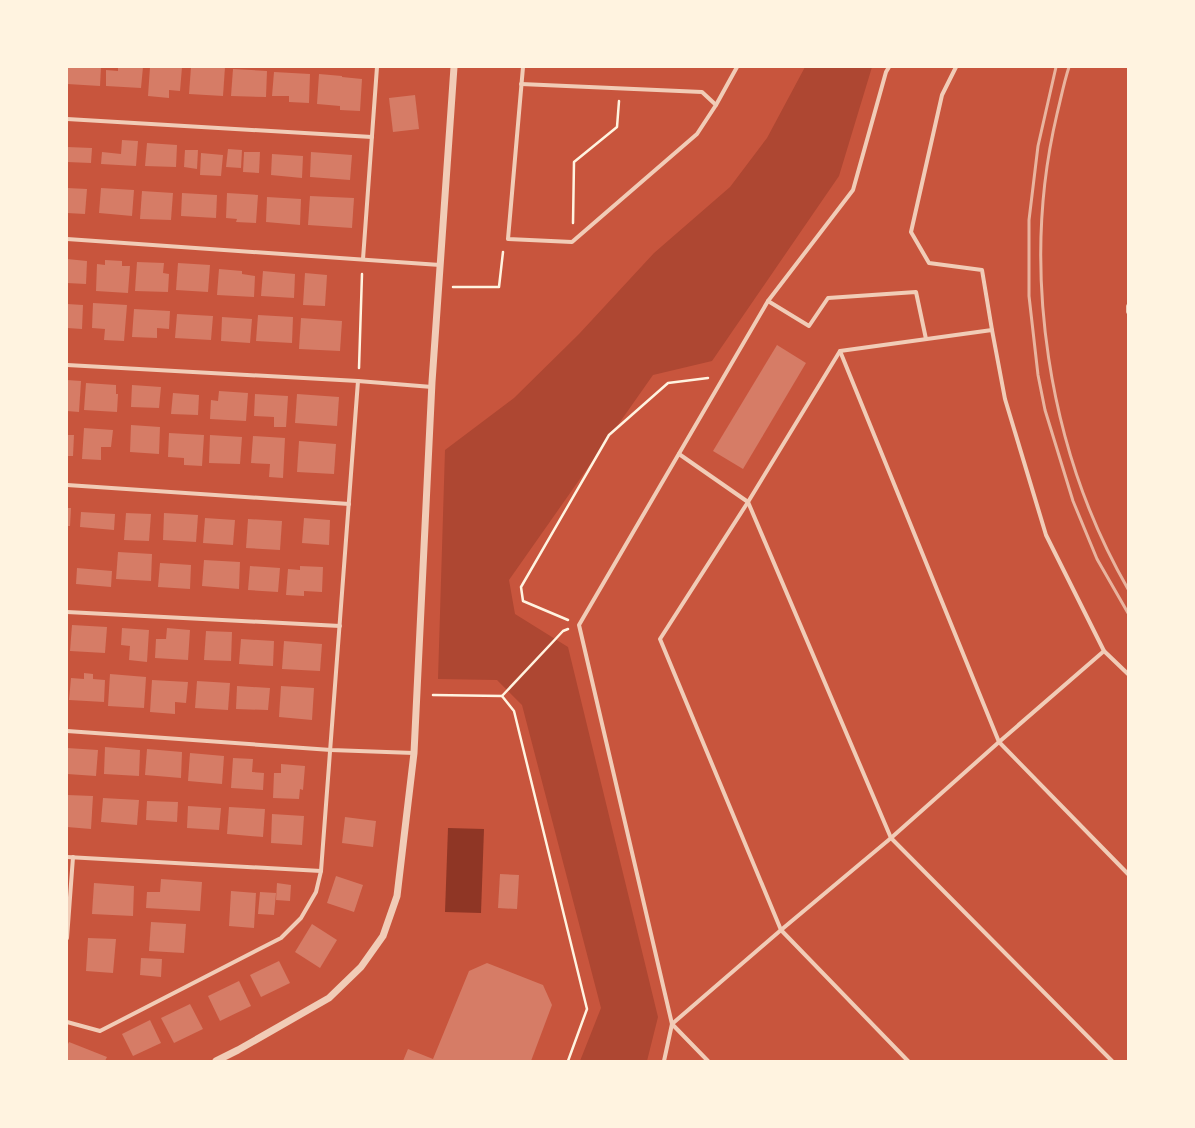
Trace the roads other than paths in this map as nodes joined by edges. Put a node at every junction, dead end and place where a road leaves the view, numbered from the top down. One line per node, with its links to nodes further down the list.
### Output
1 (377, 67): 10 (street)
2 (454, 67): 13 (street)
3 (523, 67): 7 (street)
4 (737, 67): 8 (street)
5 (889, 67): 14 (street)
6 (956, 67): 17 (street)
7 (521, 84): 8 (street); 8 (street)
8 (716, 105)
9 (67, 119): 10 (street)
10 (372, 137): 12 (street)
11 (67, 239): 12 (street)
12 (363, 259): 13 (street)
13 (440, 265): 22 (street)
14 (768, 301): 18 (street); 23 (street)
15 (1128, 306): 16 (street)
16 (1128, 311)
17 (992, 330): 18 (street); 29 (street)
18 (926, 339): 19 (street)
19 (840, 351): 25 (street); 32 (street)
20 (67, 365): 21 (street)
21 (358, 381): 22 (street); 26 (street)
22 (432, 387): 34 (street)
23 (679, 454): 25 (street); 43 (street)
24 (67, 485): 26 (street)
25 (748, 502): 35 (street); 40 (street)
26 (349, 504): 28 (street)
27 (67, 612): 28 (street)
28 (340, 626): 33 (street)
29 (1104, 651): 30 (street); 32 (street)
30 (1128, 674)
31 (67, 731): 33 (street)
32 (999, 742): 35 (street); 39 (street)
33 (331, 750): 34 (street); 38 (street)
34 (414, 753): 44 (street)
35 (891, 838): 40 (street); 48 (street)
36 (67, 857): 37 (street)
37 (73, 857): 38 (street); 41 (street)
38 (322, 871): 42 (street)
39 (1128, 874)
40 (781, 930): 43 (street); 47 (street)
41 (67, 938)
42 (67, 1022)
43 (672, 1024): 45 (street); 46 (street)
44 (216, 1061)
45 (664, 1061)
46 (708, 1061)
47 (908, 1061)
48 (1112, 1061)

